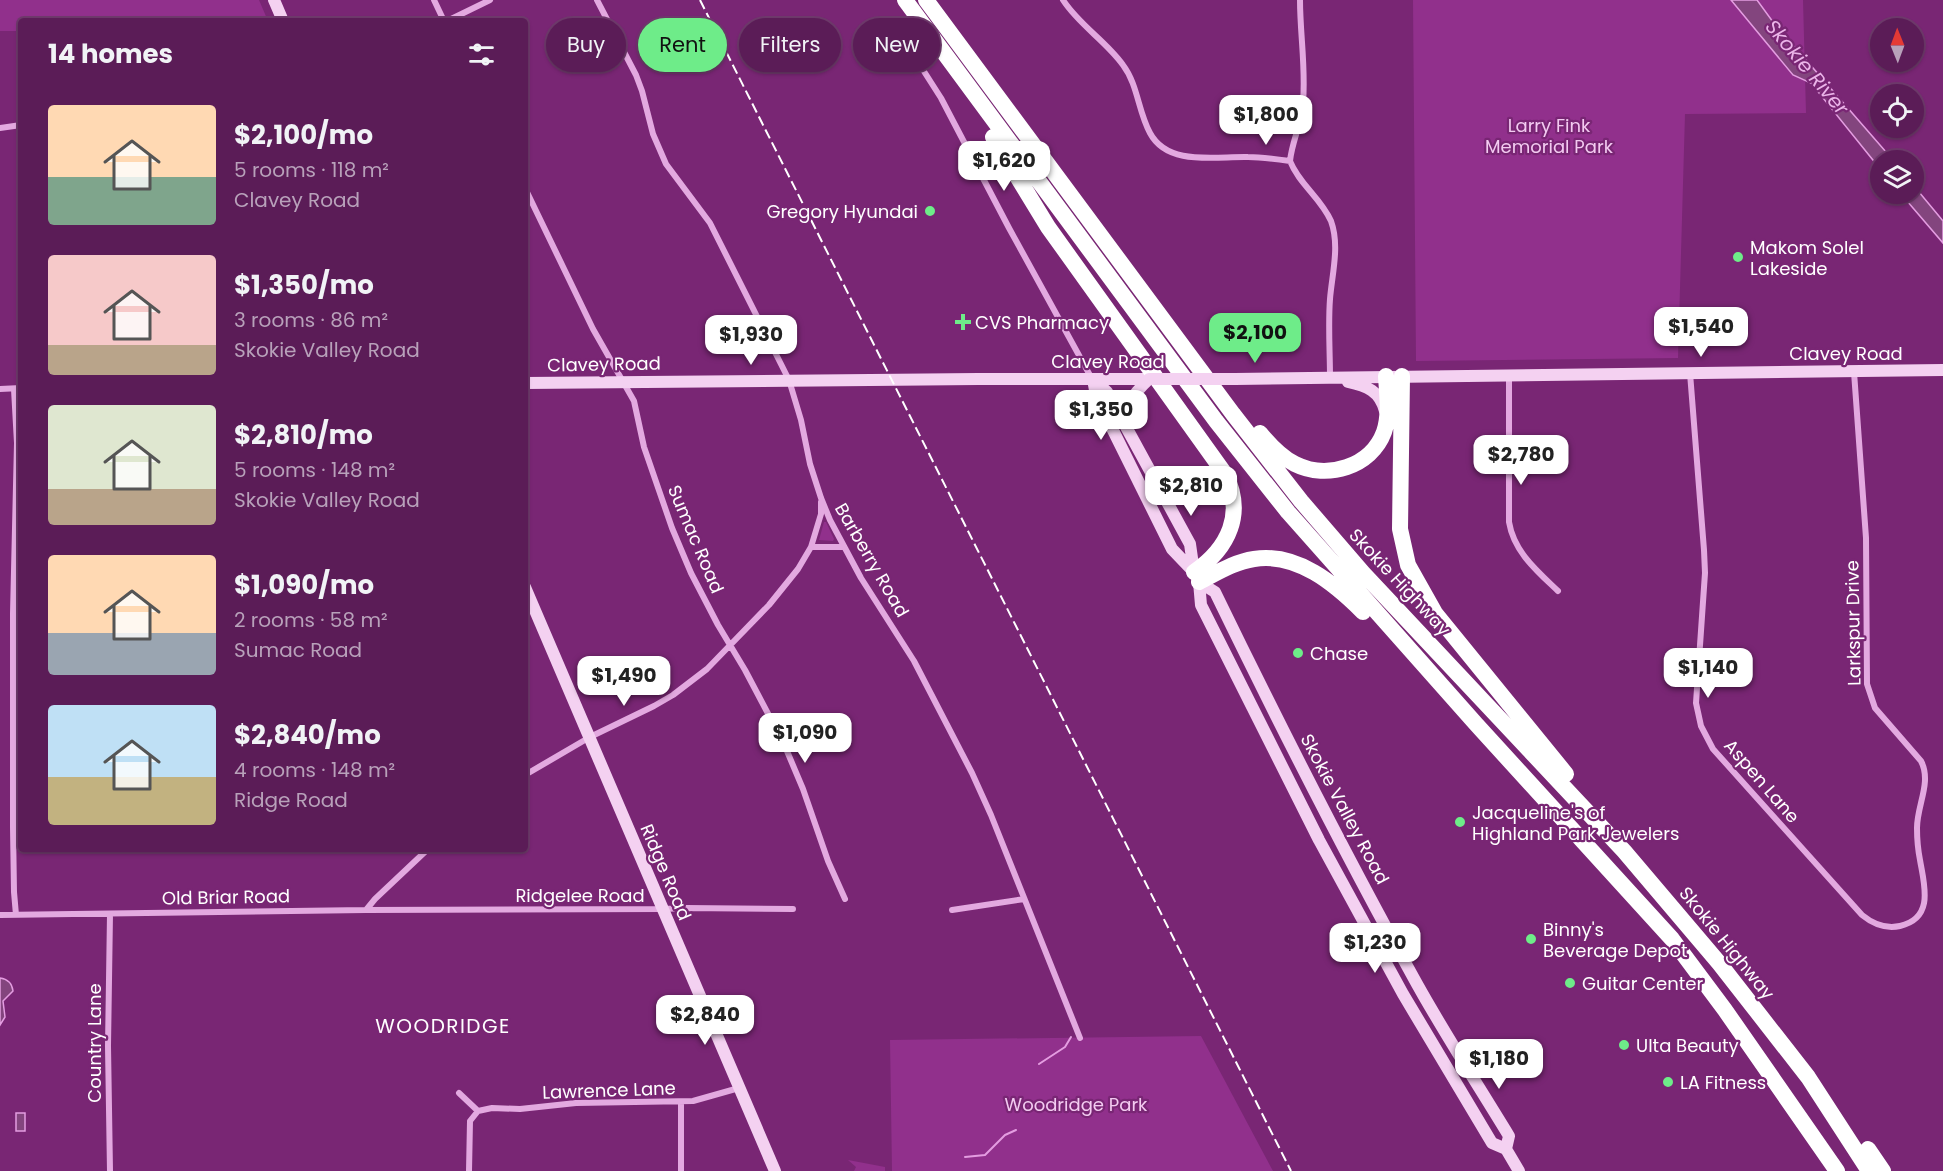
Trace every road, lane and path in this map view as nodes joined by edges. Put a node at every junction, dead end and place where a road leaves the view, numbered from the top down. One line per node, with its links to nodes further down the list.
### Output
1 (274, 0): 9 (main road)
2 (434, 0): 10 (street)
3 (490, 0): 11 (street)
4 (597, 0): 29 (street, Barberry Road)
5 (905, 0): 12 (highway, Skokie Highway)
6 (926, 0): 20 (highway, Skokie Highway)
7 (1064, 0): 18 (street)
8 (1300, 0): 18 (street)
9 (282, 18)
10 (444, 18)
11 (452, 18)
12 (918, 18)
13 (940, 48): 43 (highway, Skokie Highway)
14 (940, 58): 39 (highway)
15 (924, 72): 27 (street, Skokie Valley Road)
16 (18, 125): 17 (street)
17 (0, 128)
18 (1290, 160): 26 (street)
19 (528, 194): 30 (street, Sumac Road)
20 (1110, 249): 34 (highway); 46 (highway, Skokie Highway)
21 (1943, 370): 22 (main road, Clavey Road)
22 (1854, 372): 23 (main road, Clavey Road); 48 (street, Larkspur Drive)
23 (1690, 373): 24 (main road, Clavey Road); 48 (street, Aspen Lane)
24 (1509, 374): 25 (main road, Clavey Road); 40 (street)
25 (1394, 376): 26 (main road, Clavey Road); 34 (highway); 46 (highway)
26 (1331, 378): 28 (main road, Clavey Road, bridge); 34 (main road)
27 (1093, 379): 28 (main road, Clavey Road); 29 (main road, Clavey Road); 35 (main road, Skokie Valley Road); 39 (main road, Skokie Valley Road)
28 (1149, 379): 35 (main road)
29 (789, 380): 30 (main road, Clavey Road); 36 (street, Barberry Road)
30 (624, 382): 31 (main road, Clavey Road); 42 (street, Sumac Road)
31 (528, 383)
32 (18, 388): 33 (street); 57 (street)
33 (0, 389)
34 (1387, 419)
35 (1127, 430): 39 (main road, Skokie Valley Road)
36 (821, 498): 37 (street); 38 (street, Barberry Road)
37 (811, 547): 38 (street); 42 (street)
38 (844, 547): 50 (street, Barberry Road)
39 (1196, 577): 43 (highway); 58 (main road, Skokie Valley Road); 59 (main road, Skokie Valley Road)
40 (1558, 591)
41 (528, 603): 44 (main road, Ridge Road)
42 (730, 646): 44 (street); 49 (street, Sumac Road)
43 (1455, 700): 62 (highway, Skokie Highway)
44 (590, 737): 45 (street); 51 (main road, Ridge Road)
45 (528, 774)
46 (1624, 851): 64 (highway, Skokie Highway)
47 (425, 852): 53 (street)
48 (1926, 889)
49 (845, 899)
50 (1024, 899): 54 (street); 63 (street, Barberry Road)
51 (663, 909): 52 (street, Ridgelee Road); 53 (street, Ridgelee Road); 65 (main road, Ridge Road)
52 (793, 909)
53 (366, 910): 55 (street, Old Briar Road)
54 (951, 910)
55 (110, 914): 57 (street, Old Briar Road); 70 (street, Country Lane)
56 (0, 915): 57 (street, Old Briar Road)
57 (16, 915)
58 (1384, 922): 59 (main road); 60 (main road, Skokie Valley Road)
59 (1368, 930): 61 (main road, Skokie Valley Road)
60 (1418, 985): 61 (main road); 69 (main road, Skokie Valley Road)
61 (1403, 994): 69 (main road, Skokie Valley Road)
62 (1725, 1010): 75 (highway); 76 (highway, Skokie Highway)
63 (1080, 1038)
64 (1808, 1077): 77 (highway, Skokie Highway); 78 (highway)
65 (739, 1087): 67 (street, Lawrence Lane); 73 (main road, Ridge Road)
66 (459, 1093): 68 (street)
67 (681, 1102): 68 (street, Lawrence Lane); 72 (street)
68 (478, 1112): 71 (street)
69 (1506, 1149): 74 (main road, Skokie Valley Road)
70 (111, 1171)
71 (469, 1171)
72 (681, 1171)
73 (775, 1171)
74 (1519, 1171)
75 (1823, 1171)
76 (1837, 1171)
77 (1869, 1171)
78 (1883, 1171)

